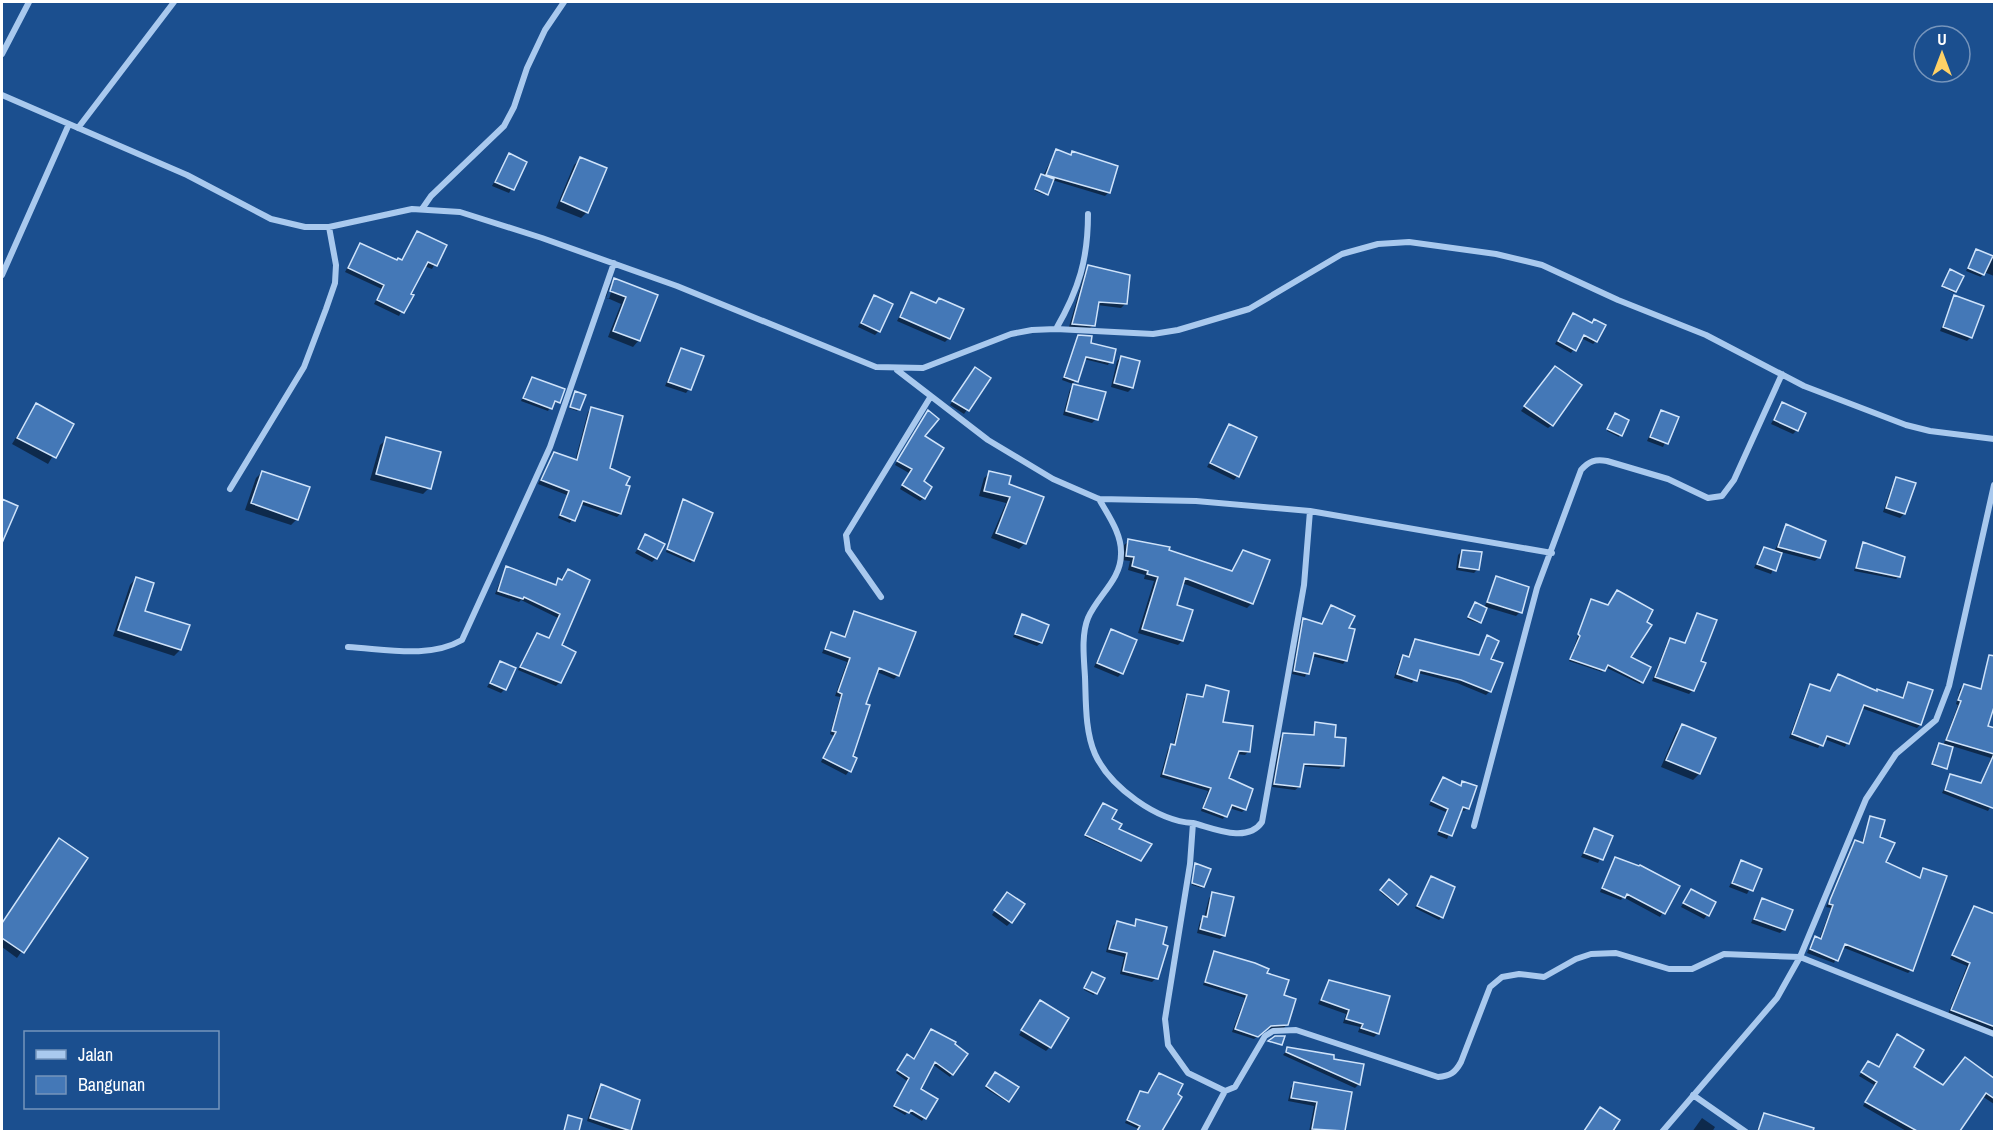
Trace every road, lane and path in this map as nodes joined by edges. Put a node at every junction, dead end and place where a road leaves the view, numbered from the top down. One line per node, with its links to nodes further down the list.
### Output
1 (29, 2): 4 (street)
2 (174, 2): 7 (street)
3 (564, 2): 8 (street)
4 (2, 54)
5 (2, 94): 6 (street)
6 (69, 124): 7 (street); 12 (street)
7 (78, 128): 10 (street)
8 (422, 209): 10 (street); 11 (street)
9 (1088, 213): 13 (street)
10 (329, 227): 19 (street)
11 (614, 263): 14 (street); 24 (street)
12 (2, 275)
13 (1056, 328): 14 (street); 15 (street)
14 (897, 369): 16 (street)
15 (1782, 374): 17 (street); 22 (street)
16 (931, 396): 20 (street); 23 (street)
17 (1995, 439)
18 (1995, 485): 27 (street)
19 (230, 489)
20 (1099, 499): 21 (street); 25 (street)
21 (1310, 511): 22 (street); 25 (street)
22 (1552, 553): 26 (street)
23 (880, 597)
24 (348, 647)
25 (1193, 823): 29 (street)
26 (1474, 826)
27 (1800, 957): 28 (street); 29 (street); 30 (street)
28 (1995, 1034)
29 (1225, 1090): 31 (street)
30 (1693, 1095): 32 (street); 33 (street)
31 (1203, 1131)
32 (1662, 1131)
33 (1746, 1131)

